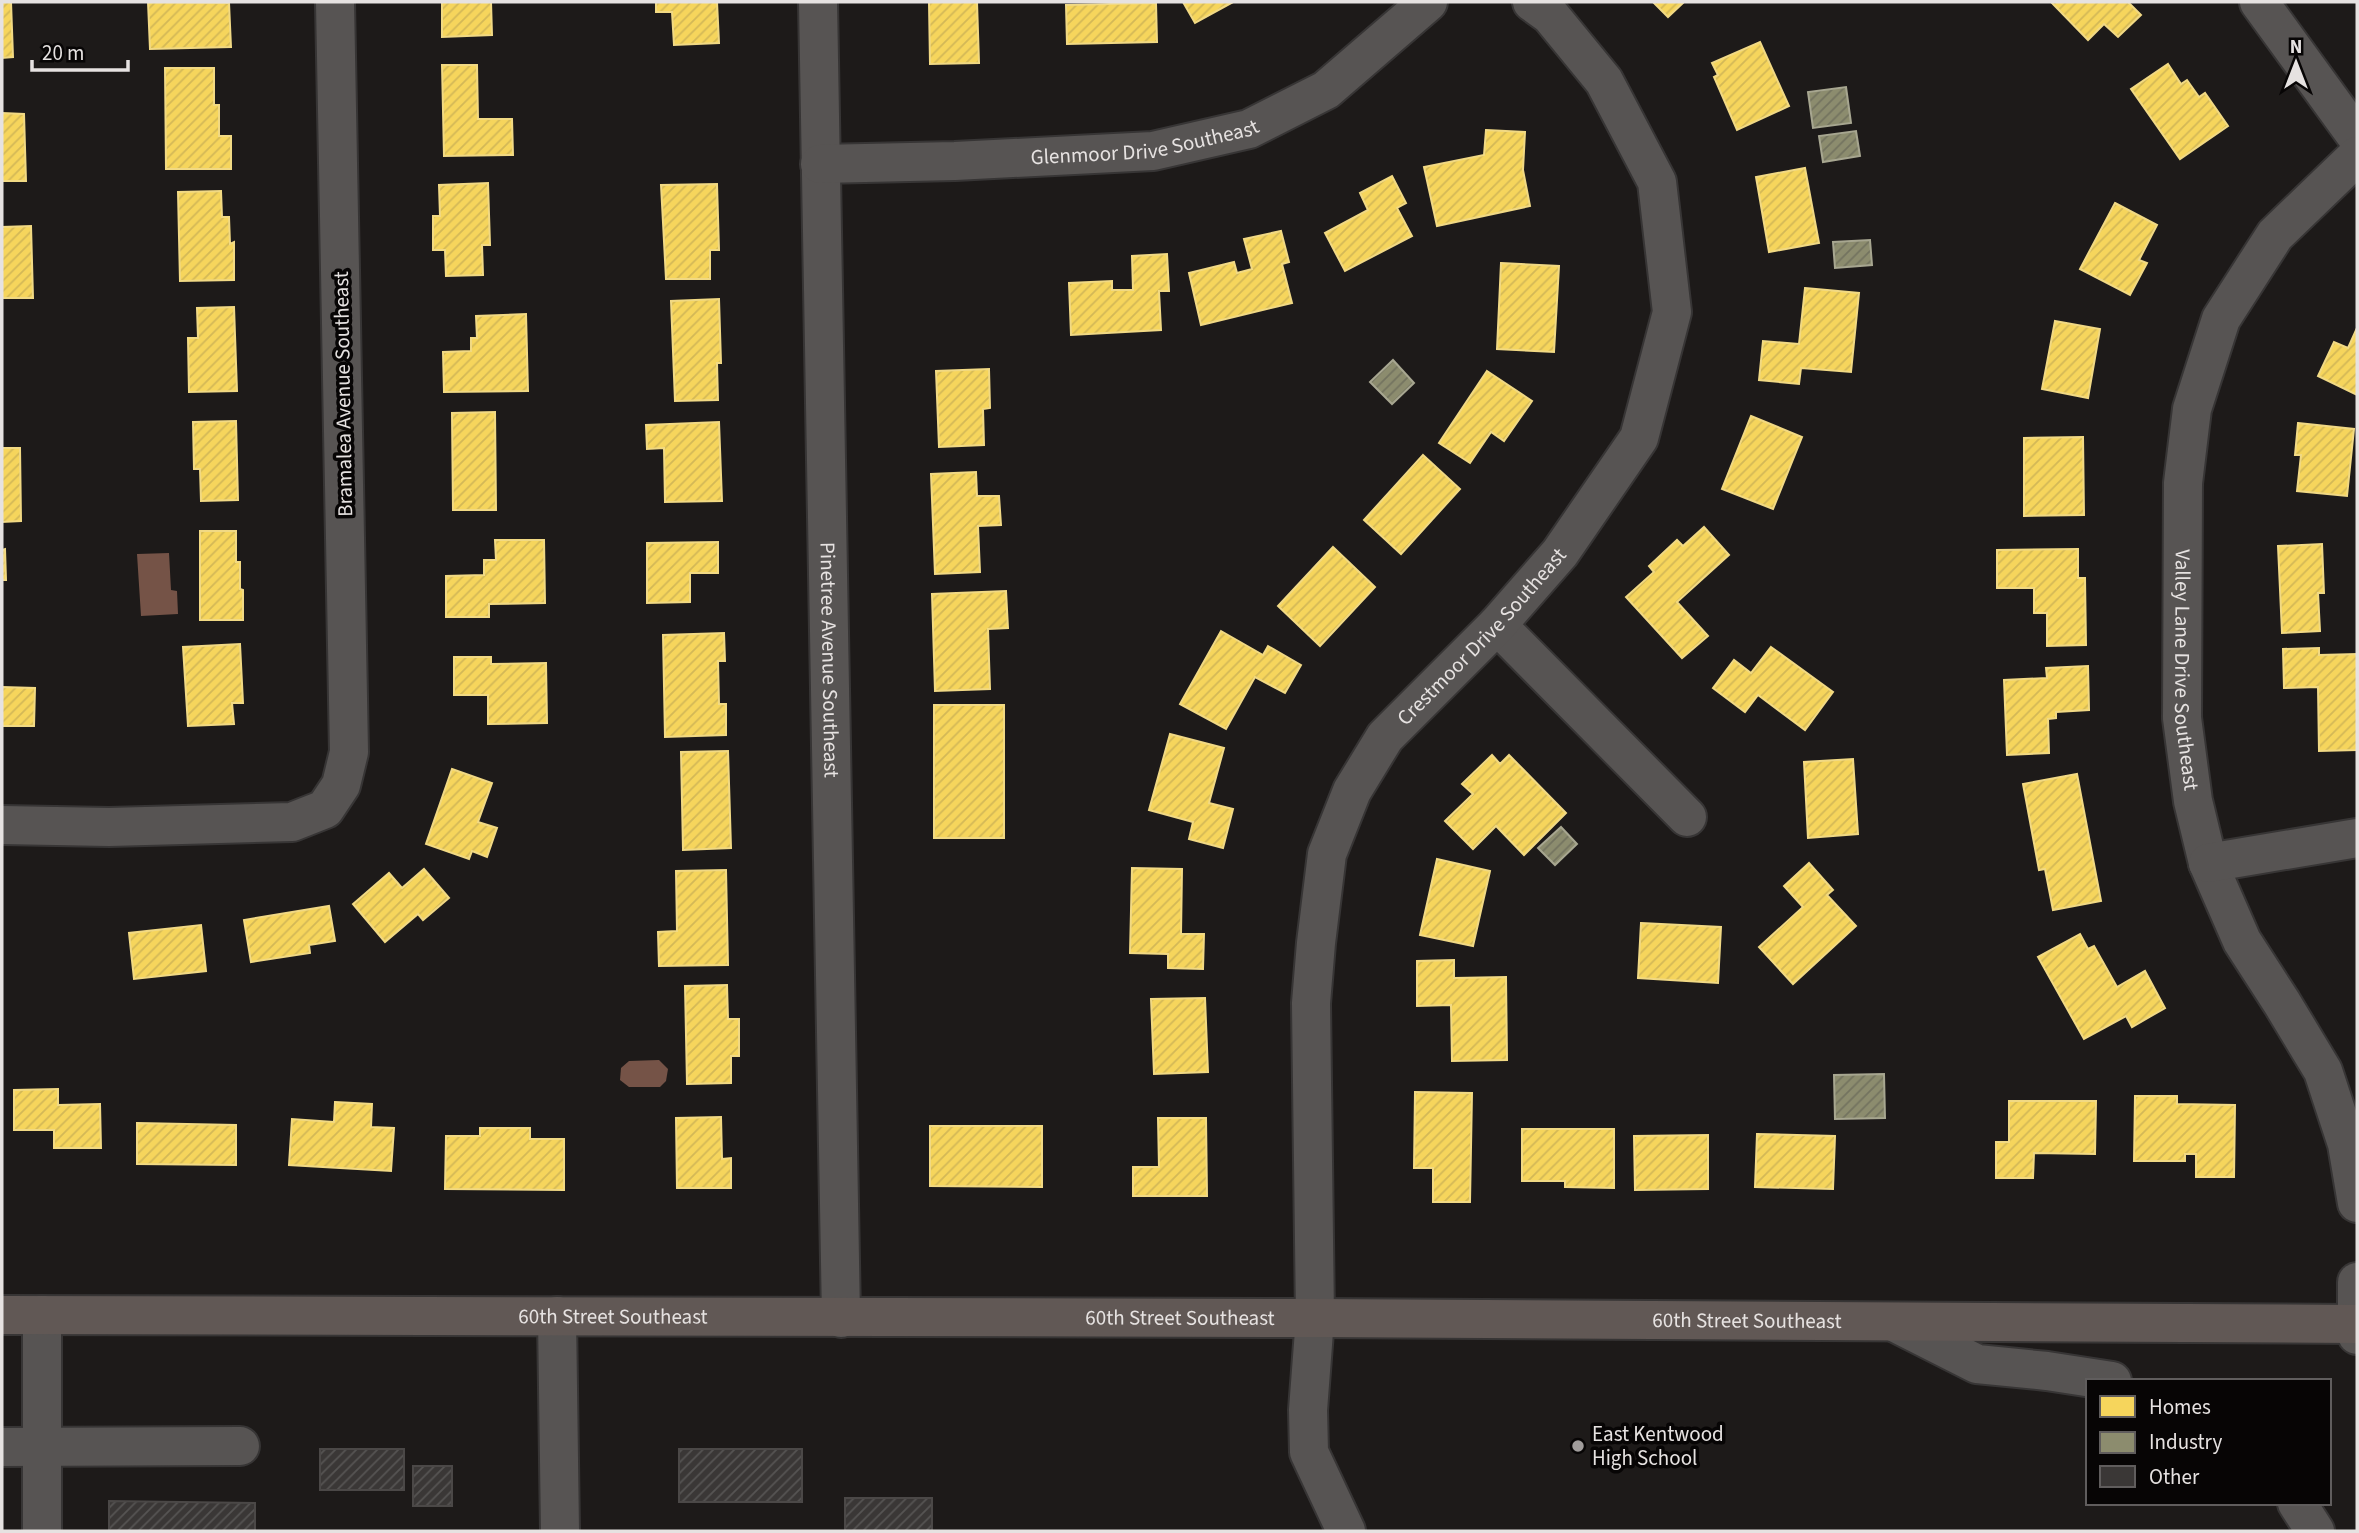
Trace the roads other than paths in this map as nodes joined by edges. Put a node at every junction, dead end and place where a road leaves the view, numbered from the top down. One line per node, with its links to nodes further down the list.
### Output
1 (335, 2): 11 (street, Bramalea Avenue Southeast)
2 (818, 2): 8 (street, Pinetree Avenue Southeast)
3 (1428, 2): 8 (street, Glenmoor Drive Southeast)
4 (1532, 2): 9 (street, Crestmoor Drive Southeast)
5 (2259, 2): 6 (street)
6 (2357, 137)
7 (2357, 156): 13 (street, Valley Lane Drive Southeast)
8 (820, 164): 19 (street, Pinetree Avenue Southeast)
9 (1497, 625): 10 (street); 20 (street, Crestmoor Drive Southeast)
10 (1687, 817)
11 (2, 825)
12 (2357, 838): 13 (street)
13 (2208, 863): 14 (street, Valley Lane Drive Southeast)
14 (2357, 1203)
15 (2357, 1282): 22 (street)
16 (2, 1315): 17 (main road, 60th Street Southeast)
17 (42, 1315): 18 (main road, 60th Street Southeast); 27 (street)
18 (557, 1316): 19 (main road, 60th Street Southeast); 30 (street)
19 (841, 1318): 20 (main road, 60th Street Southeast)
20 (1315, 1318): 21 (main road, 60th Street Southeast); 31 (street, Crestmoor Drive Southeast)
21 (1894, 1322): 22 (main road, 60th Street Southeast); 24 (street)
22 (2357, 1324): 23 (street)
23 (2357, 1335)
24 (2099, 1379)
25 (240, 1446): 27 (street)
26 (2, 1447): 27 (street)
27 (42, 1448): 29 (street)
28 (2298, 1505): 33 (street)
29 (42, 1531)
30 (559, 1531)
31 (1346, 1531): 32 (street)
32 (1371, 1531)
33 (2315, 1531)

